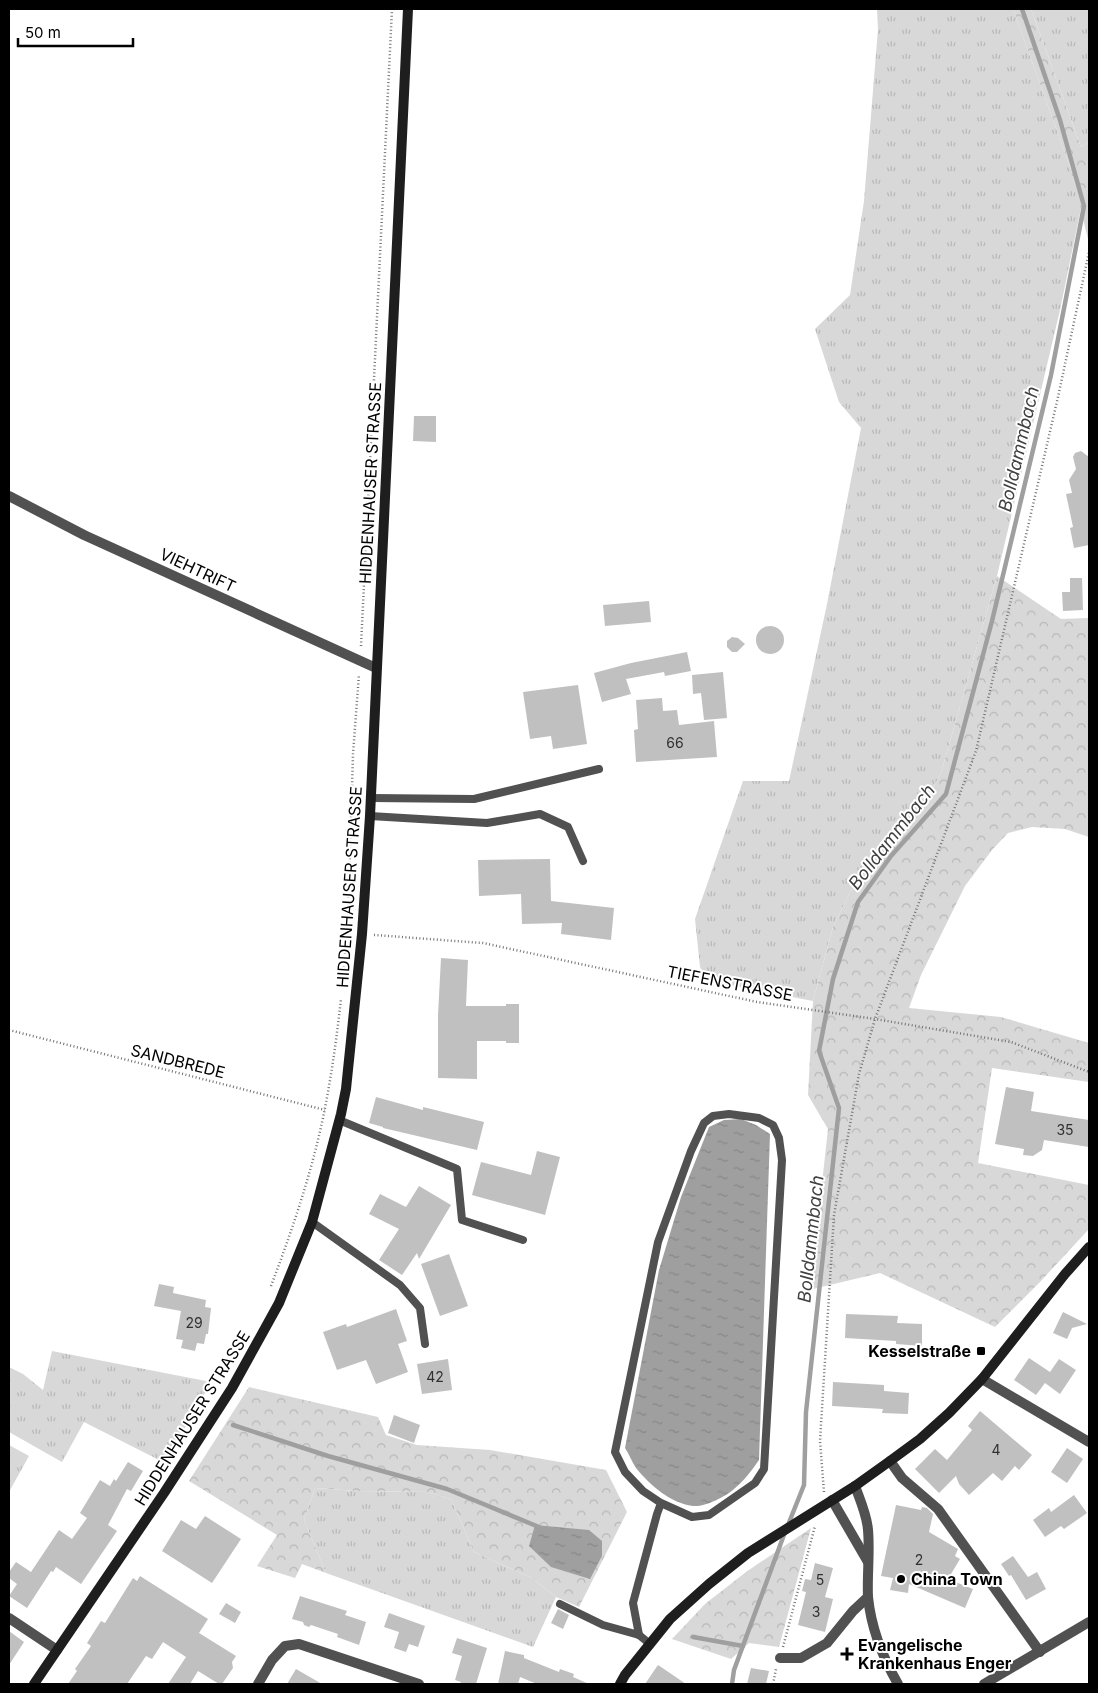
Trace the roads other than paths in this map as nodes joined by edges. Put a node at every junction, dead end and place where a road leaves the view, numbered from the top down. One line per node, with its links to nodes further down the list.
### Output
1 (408, 9): 3 (street, HIDDENHAUSER STRASSE)
2 (9, 496): 3 (street, VIEHTRIFT)
3 (376, 668): 5 (street, HIDDENHAUSER STRASSE)
4 (599, 769): 5 (lane)
5 (371, 798): 6 (street, HIDDENHAUSER STRASSE)
6 (370, 816): 7 (lane); 8 (street, HIDDENHAUSER STRASSE)
7 (583, 861)
8 (340, 1117): 9 (street, HIDDENHAUSER STRASSE); 10 (lane)
9 (312, 1222): 12 (lane); 26 (street, HIDDENHAUSER STRASSE)
10 (523, 1240)
11 (1089, 1247): 13 (street)
12 (425, 1344)
13 (982, 1379): 14 (street); 15 (street)
14 (1089, 1442)
15 (890, 1461): 16 (street); 27 (street)
16 (855, 1486): 17 (street); 19 (street)
17 (832, 1500): 19 (street); 25 (street)
18 (661, 1503): 18 (lane); 24 (lane)
19 (868, 1563): 20 (street)
20 (868, 1598): 28 (street); 33 (street)
21 (560, 1604): 24 (lane)
22 (9, 1618): 26 (street)
23 (1089, 1622): 27 (street)
24 (639, 1635): 25 (lane)
25 (650, 1644): 32 (street)
26 (57, 1650): 29 (street, HIDDENHAUSER STRASSE)
27 (1040, 1652): 34 (street)
28 (780, 1658)
29 (34, 1684)
30 (258, 1684): 31 (street)
31 (420, 1684)
32 (620, 1684)
33 (898, 1684)
34 (984, 1684)

